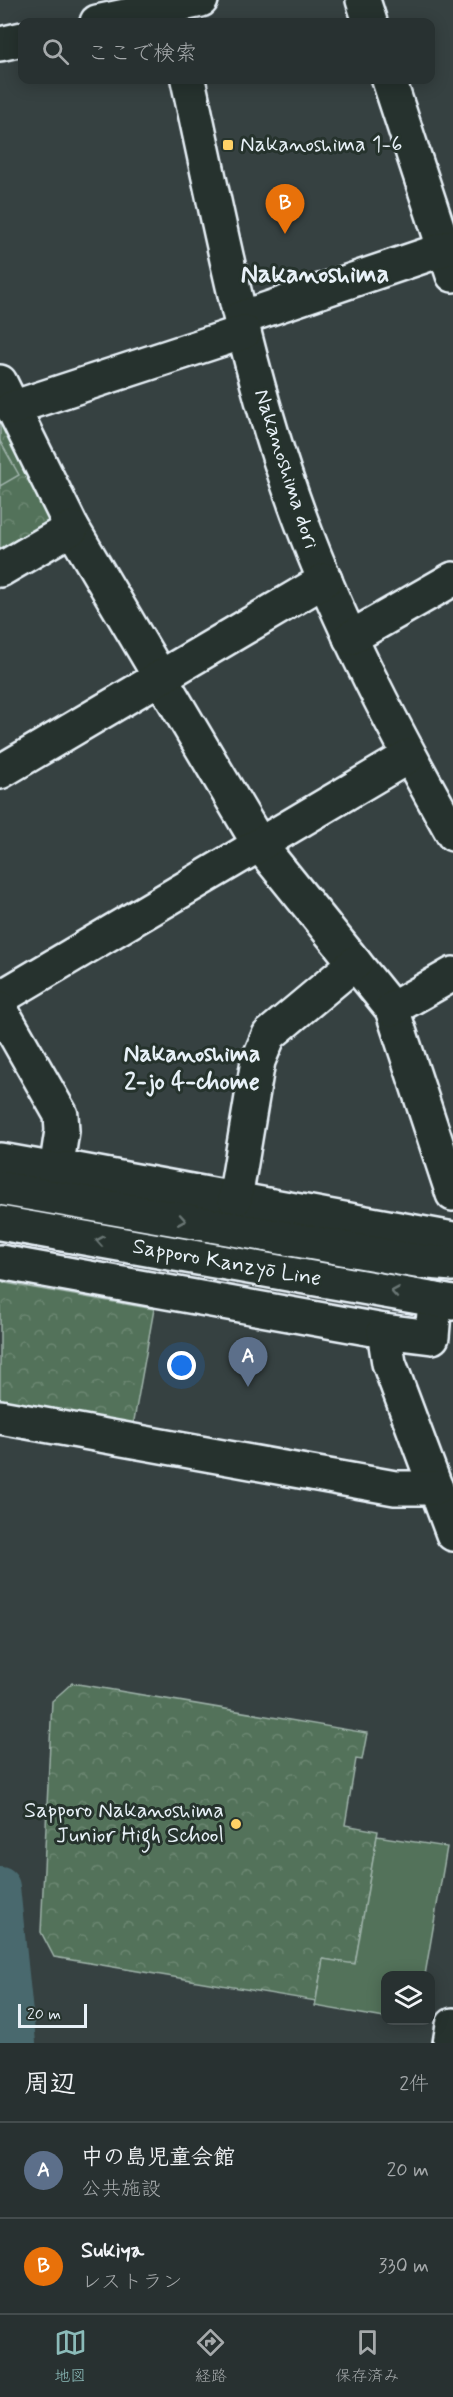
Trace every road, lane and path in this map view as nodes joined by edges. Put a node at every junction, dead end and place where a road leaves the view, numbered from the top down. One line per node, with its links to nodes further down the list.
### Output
1 (363, 0): 4 (street)
2 (180, 7): 3 (street)
3 (119, 18)
4 (369, 18)
5 (18, 40): 6 (street)
6 (0, 44)
7 (189, 84): 10 (street, Nakanoshima dori)
8 (390, 84): 9 (street)
9 (450, 257): 10 (street)
10 (242, 325): 11 (street); 15 (street, Nakanoshima dori)
11 (6, 395): 12 (street)
12 (72, 528): 13 (street); 17 (street)
13 (0, 570)
14 (453, 579): 16 (street)
15 (325, 580): 16 (street, Nakanoshima dori); 17 (street)
16 (350, 638): 18 (street, Nakanoshima dori)
17 (159, 677): 19 (street); 21 (street)
18 (409, 756): 20 (street, Nakanoshima dori); 21 (street)
19 (0, 772)
20 (453, 834)
21 (259, 844): 22 (street); 24 (street)
22 (355, 963): 26 (street); 31 (street)
23 (453, 974): 26 (street)
24 (0, 998)
25 (0, 1008): 28 (street)
26 (393, 1009): 30 (street)
27 (0, 1160): 28 (street)
28 (56, 1170): 31 (street)
29 (0, 1188): 35 (street, Sapporo Kanzyō Line, one-way to 35)
30 (453, 1194)
31 (235, 1199): 33 (street)
32 (0, 1223): 36 (street, Sapporo Kanzyō Line, one-way to 32)
33 (453, 1239)
34 (0, 1262): 37 (street)
35 (453, 1264)
36 (444, 1301): 38 (street)
37 (384, 1331): 38 (street); 40 (street)
38 (442, 1337)
39 (0, 1417): 40 (street)
40 (436, 1488): 41 (street)
41 (453, 1534)
42 (453, 2025): 43 (street)
43 (450, 2043)

